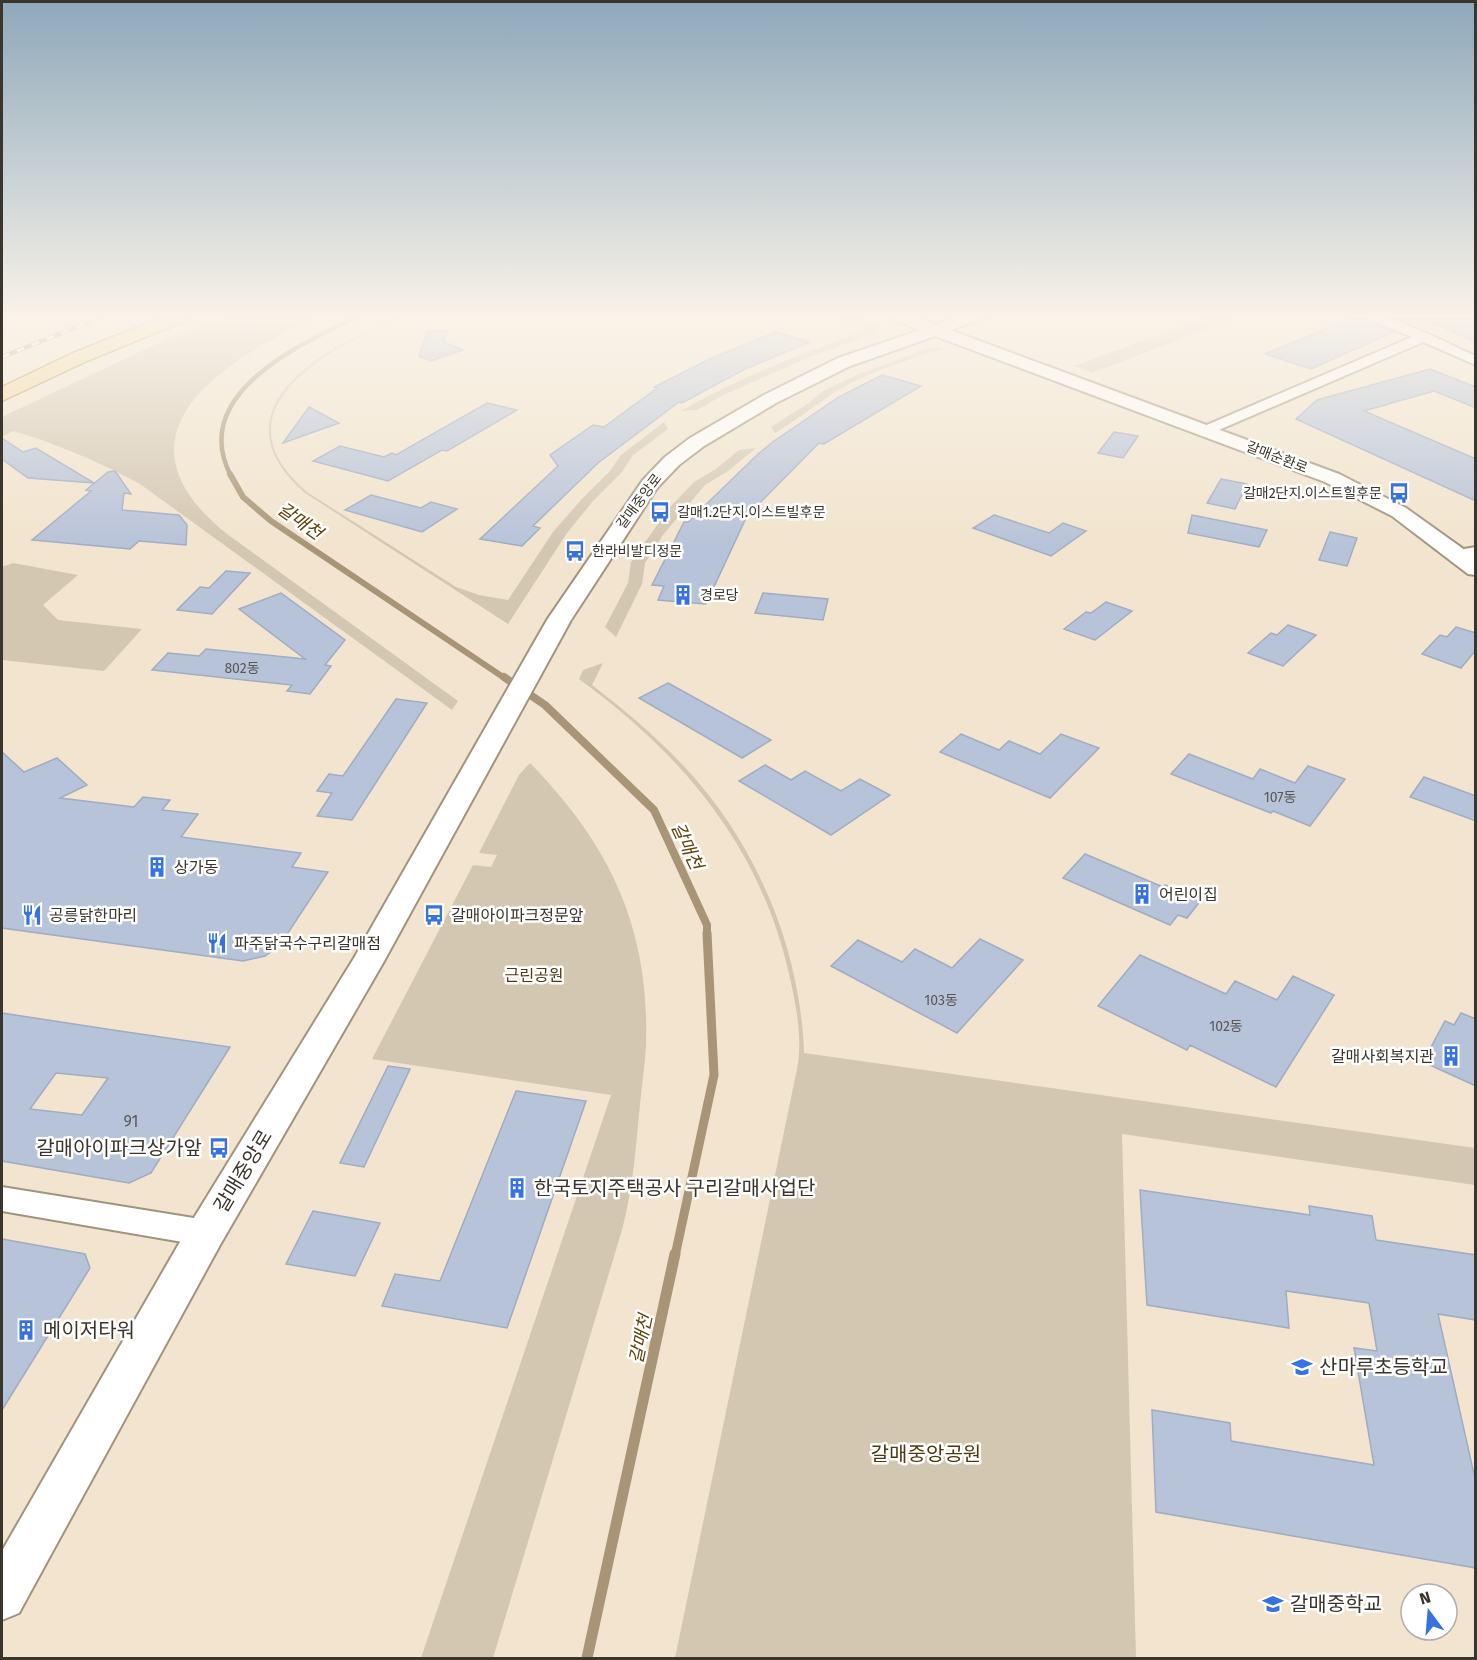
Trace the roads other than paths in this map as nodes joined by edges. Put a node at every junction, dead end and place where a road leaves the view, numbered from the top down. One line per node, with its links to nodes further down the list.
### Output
1 (785, 391): 8 (street, 갈매중앙로)
2 (1102, 391): 4 (street, 갈매순환로)
3 (1296, 391): 4 (street)
4 (1207, 430): 5 (street, 갈매순환로)
5 (1467, 554): 6 (street, 갈매순환로)
6 (1476, 569)
7 (2, 1199): 8 (street)
8 (206, 1233): 9 (street, 갈매중앙로)
9 (2, 1596)

